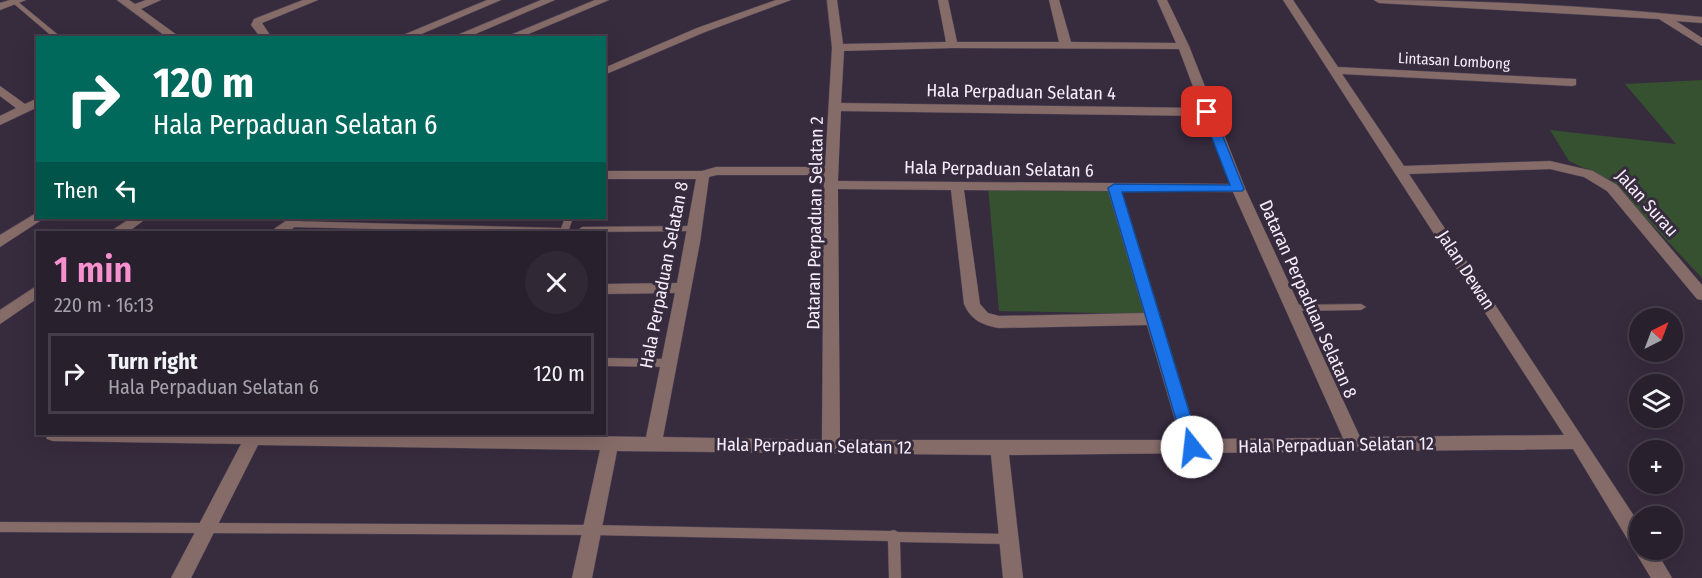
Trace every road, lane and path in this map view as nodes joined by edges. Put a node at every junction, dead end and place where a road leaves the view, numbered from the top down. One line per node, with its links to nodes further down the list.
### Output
1 (122, 0): 16 (street)
2 (156, 0): 16 (street)
3 (313, 0): 21 (street)
4 (496, 0): 22 (street)
5 (550, 0): 23 (street)
6 (604, 0): 24 (street)
7 (786, 0): 31 (street)
8 (832, 0): 29 (street, Dataran Perpaduan Selatan 2)
9 (943, 0): 26 (street)
10 (1054, 0): 27 (street)
11 (1162, 0): 28 (street, Dataran Perpaduan Selatan 8)
12 (1288, 0): 30 (street, Jalan Dewan)
13 (1379, 0): 17 (street)
14 (18, 1): 15 (street); 19 (lane)
15 (0, 7)
16 (133, 8): 20 (street)
17 (1662, 16): 18 (street); 25 (street)
18 (1702, 20)
19 (57, 36)
20 (173, 36)
21 (265, 36)
22 (406, 36)
23 (460, 36)
24 (513, 36)
25 (1702, 43)
26 (952, 45): 27 (street); 29 (street)
27 (1066, 46): 28 (street)
28 (1183, 46): 37 (street, Dataran Perpaduan Selatan 8)
29 (838, 48): 36 (street, Dataran Perpaduan Selatan 2)
30 (1334, 70): 32 (street, Lintasan Lombong); 39 (street, Jalan Dewan)
31 (606, 71)
32 (1572, 82)
33 (0, 90): 35 (street)
34 (36, 103): 35 (street)
35 (23, 108): 38 (street)
36 (834, 108): 37 (street, Hala Perpaduan Selatan 4); 42 (street, Dataran Perpaduan Selatan 2)
37 (1207, 112): 45 (street, Dataran Perpaduan Selatan 8)
38 (0, 121)
39 (1401, 170): 57 (street, Jalan Surau); 67 (street, Jalan Dewan)
40 (606, 175): 41 (street, Hala Perpaduan Selatan 8)
41 (703, 175): 42 (street, Hala Perpaduan Selatan 6); 49 (street, Hala Perpaduan Selatan 8)
42 (831, 178): 43 (street, Hala Perpaduan Selatan 6); 71 (street, Dataran Perpaduan Selatan 2)
43 (957, 186): 44 (street, Hala Perpaduan Selatan 6); 61 (street)
44 (1114, 188): 45 (street, Hala Perpaduan Selatan 6); 61 (street)
45 (1238, 189): 59 (street, Dataran Perpaduan Selatan 8)
46 (36, 217): 53 (street)
47 (138, 219): 51 (street)
48 (289, 225): 52 (lane)
49 (696, 229): 50 (lane); 54 (street, Hala Perpaduan Selatan 8)
50 (582, 230)
51 (120, 231)
52 (526, 231)
53 (0, 242)
54 (682, 288): 55 (street); 63 (street, Hala Perpaduan Selatan 8)
55 (606, 289)
56 (36, 291): 60 (street)
57 (1702, 295)
58 (1361, 307): 59 (lane)
59 (1293, 308): 70 (street, Dataran Perpaduan Selatan 8)
60 (0, 318)
61 (1155, 319): 73 (street)
62 (606, 362): 63 (lane)
63 (667, 363): 69 (street, Hala Perpaduan Selatan 8)
64 (103, 435): 65 (street, Hala Perpaduan Selatan 12)
65 (253, 438): 66 (street, Hala Perpaduan Selatan 12); 76 (street)
66 (501, 438): 68 (street, Hala Perpaduan Selatan 12)
67 (1577, 442): 70 (street, Hala Perpaduan Selatan 12); 74 (street, Jalan Dewan)
68 (610, 444): 69 (street, Hala Perpaduan Selatan 12); 77 (street)
69 (653, 444): 71 (street, Hala Perpaduan Selatan 12)
70 (1355, 446): 73 (street, Hala Perpaduan Selatan 12)
71 (831, 447): 72 (street, Hala Perpaduan Selatan 12)
72 (999, 447): 73 (street, Hala Perpaduan Selatan 12); 79 (street)
73 (1192, 447)
74 (1629, 525)
75 (0, 527): 76 (lane)
76 (207, 529): 77 (lane); 81 (street)
77 (592, 530): 78 (lane); 82 (street)
78 (894, 535): 79 (lane); 83 (lane)
79 (1009, 539): 84 (street)
80 (1651, 560): 85 (street)
81 (182, 578)
82 (582, 578)
83 (895, 578)
84 (1013, 578)
85 (1662, 578)

